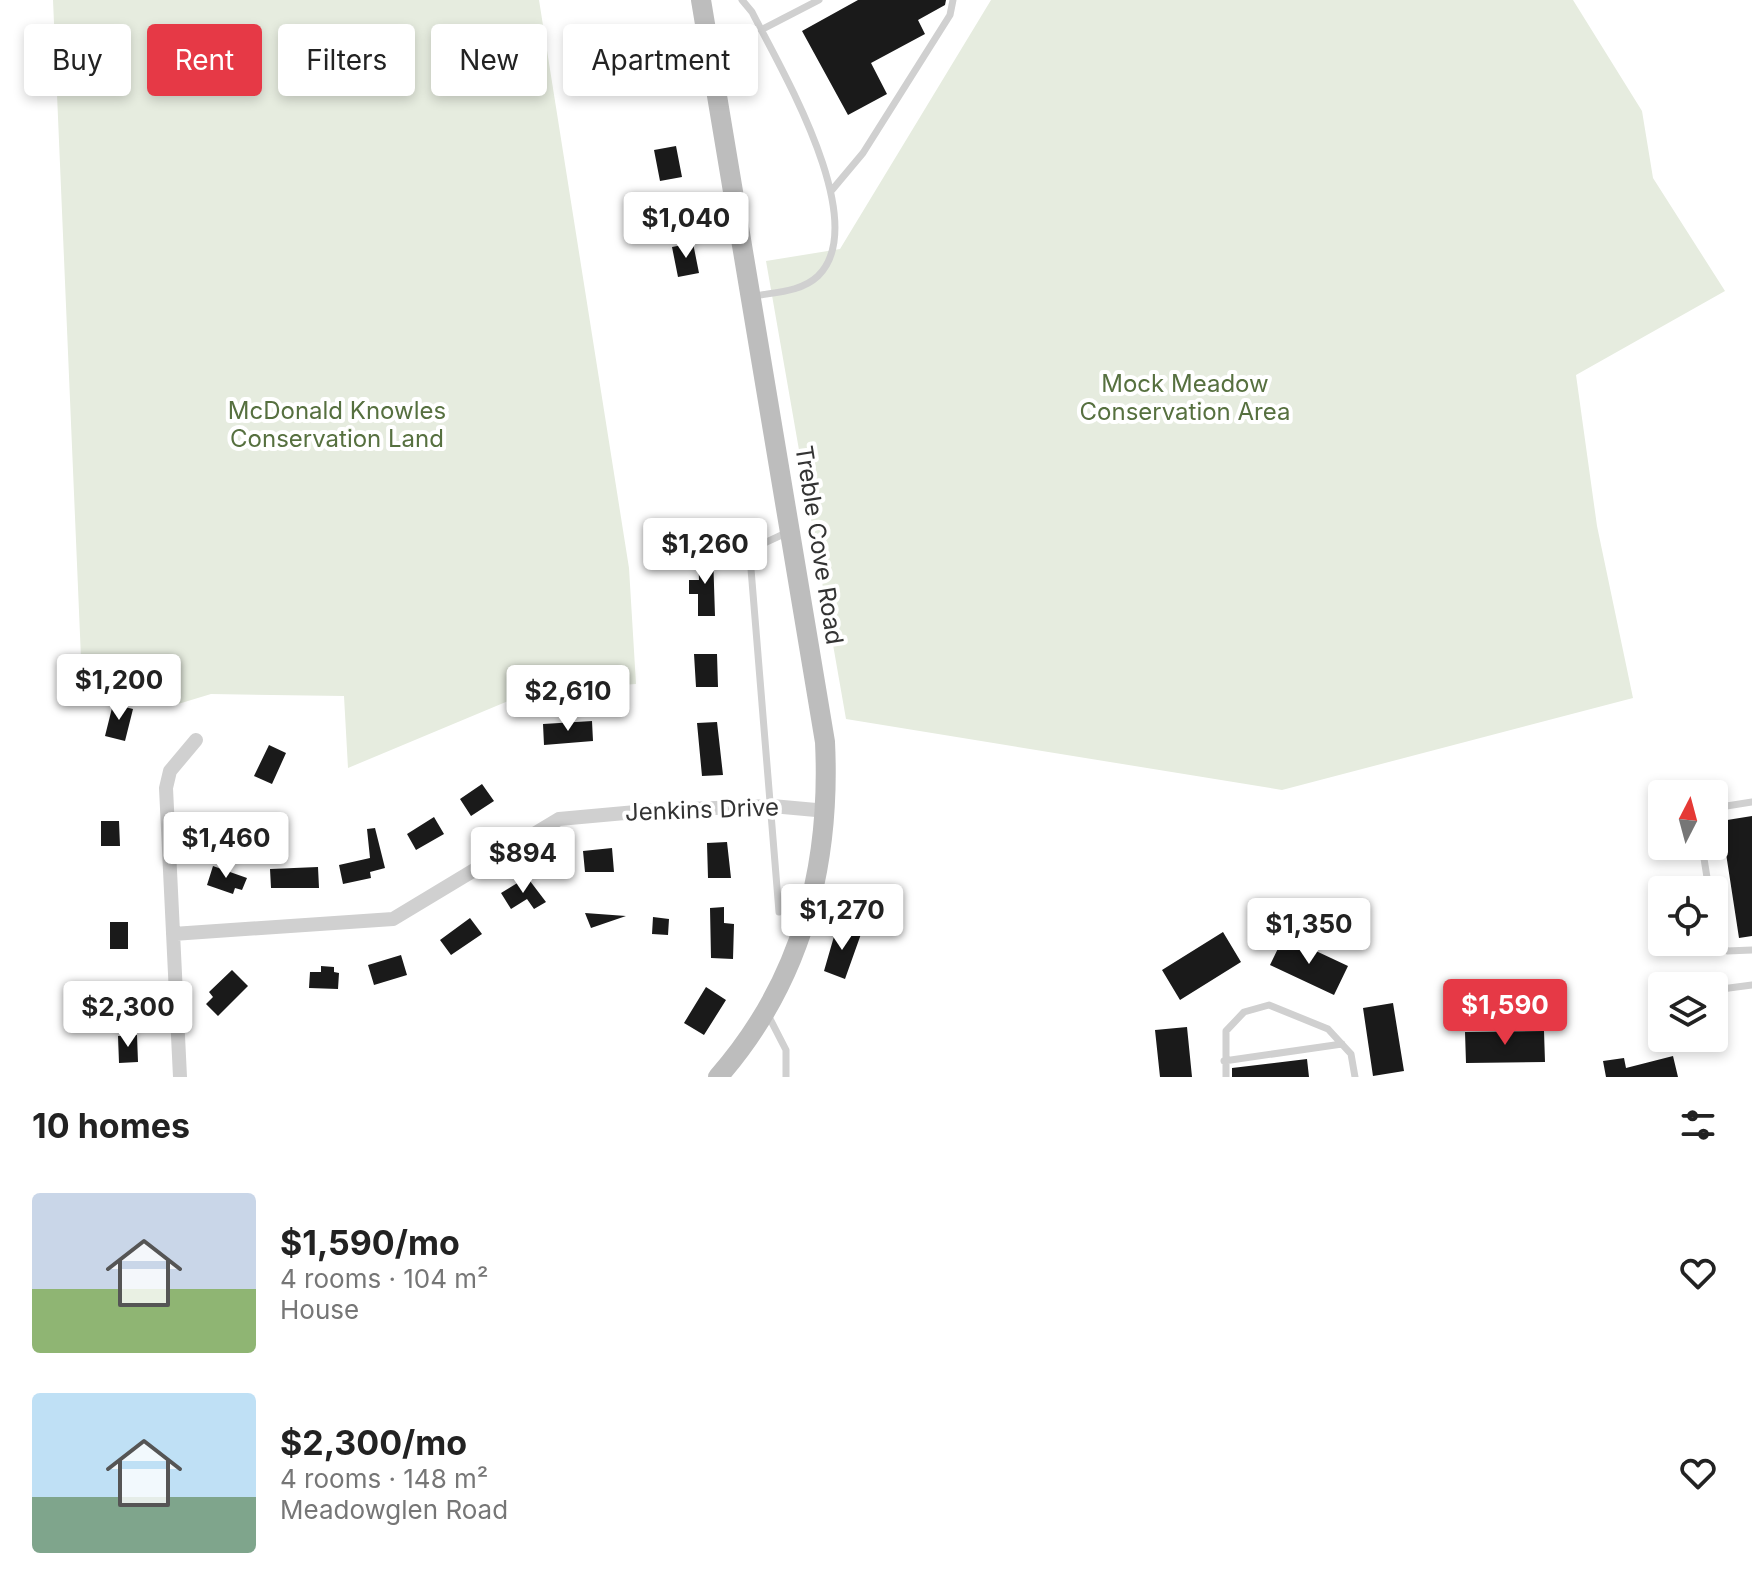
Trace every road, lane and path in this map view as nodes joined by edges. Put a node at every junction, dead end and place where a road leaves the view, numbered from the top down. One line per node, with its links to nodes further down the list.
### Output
1 (701, 0): 7 (main road, Treble Cove Road)
2 (742, 0): 5 (lane)
3 (819, 0): 5 (lane)
4 (953, 0): 6 (lane)
5 (761, 30): 6 (lane)
6 (832, 190): 7 (lane)
7 (752, 296): 8 (main road, Treble Cove Road)
8 (790, 532): 11 (lane); 13 (main road, Treble Cove Road)
9 (196, 740): 15 (street)
10 (1752, 802): 12 (lane)
11 (772, 806): 13 (street, Jenkins Drive); 14 (lane); 15 (street, Jenkins Drive)
12 (1728, 806)
13 (827, 811): 20 (main road, Treble Cove Road)
14 (779, 912)
15 (173, 934): 23 (street)
16 (1752, 950): 17 (lane)
17 (1728, 951)
18 (1752, 985): 19 (lane)
19 (1728, 988)
20 (765, 1012): 24 (main road, Treble Cove Road); 25 (lane)
21 (1342, 1044): 22 (lane); 22 (lane); 27 (lane)
22 (1224, 1061): 26 (lane)
23 (180, 1077)
24 (718, 1077)
25 (786, 1077)
26 (1226, 1077)
27 (1355, 1077)

